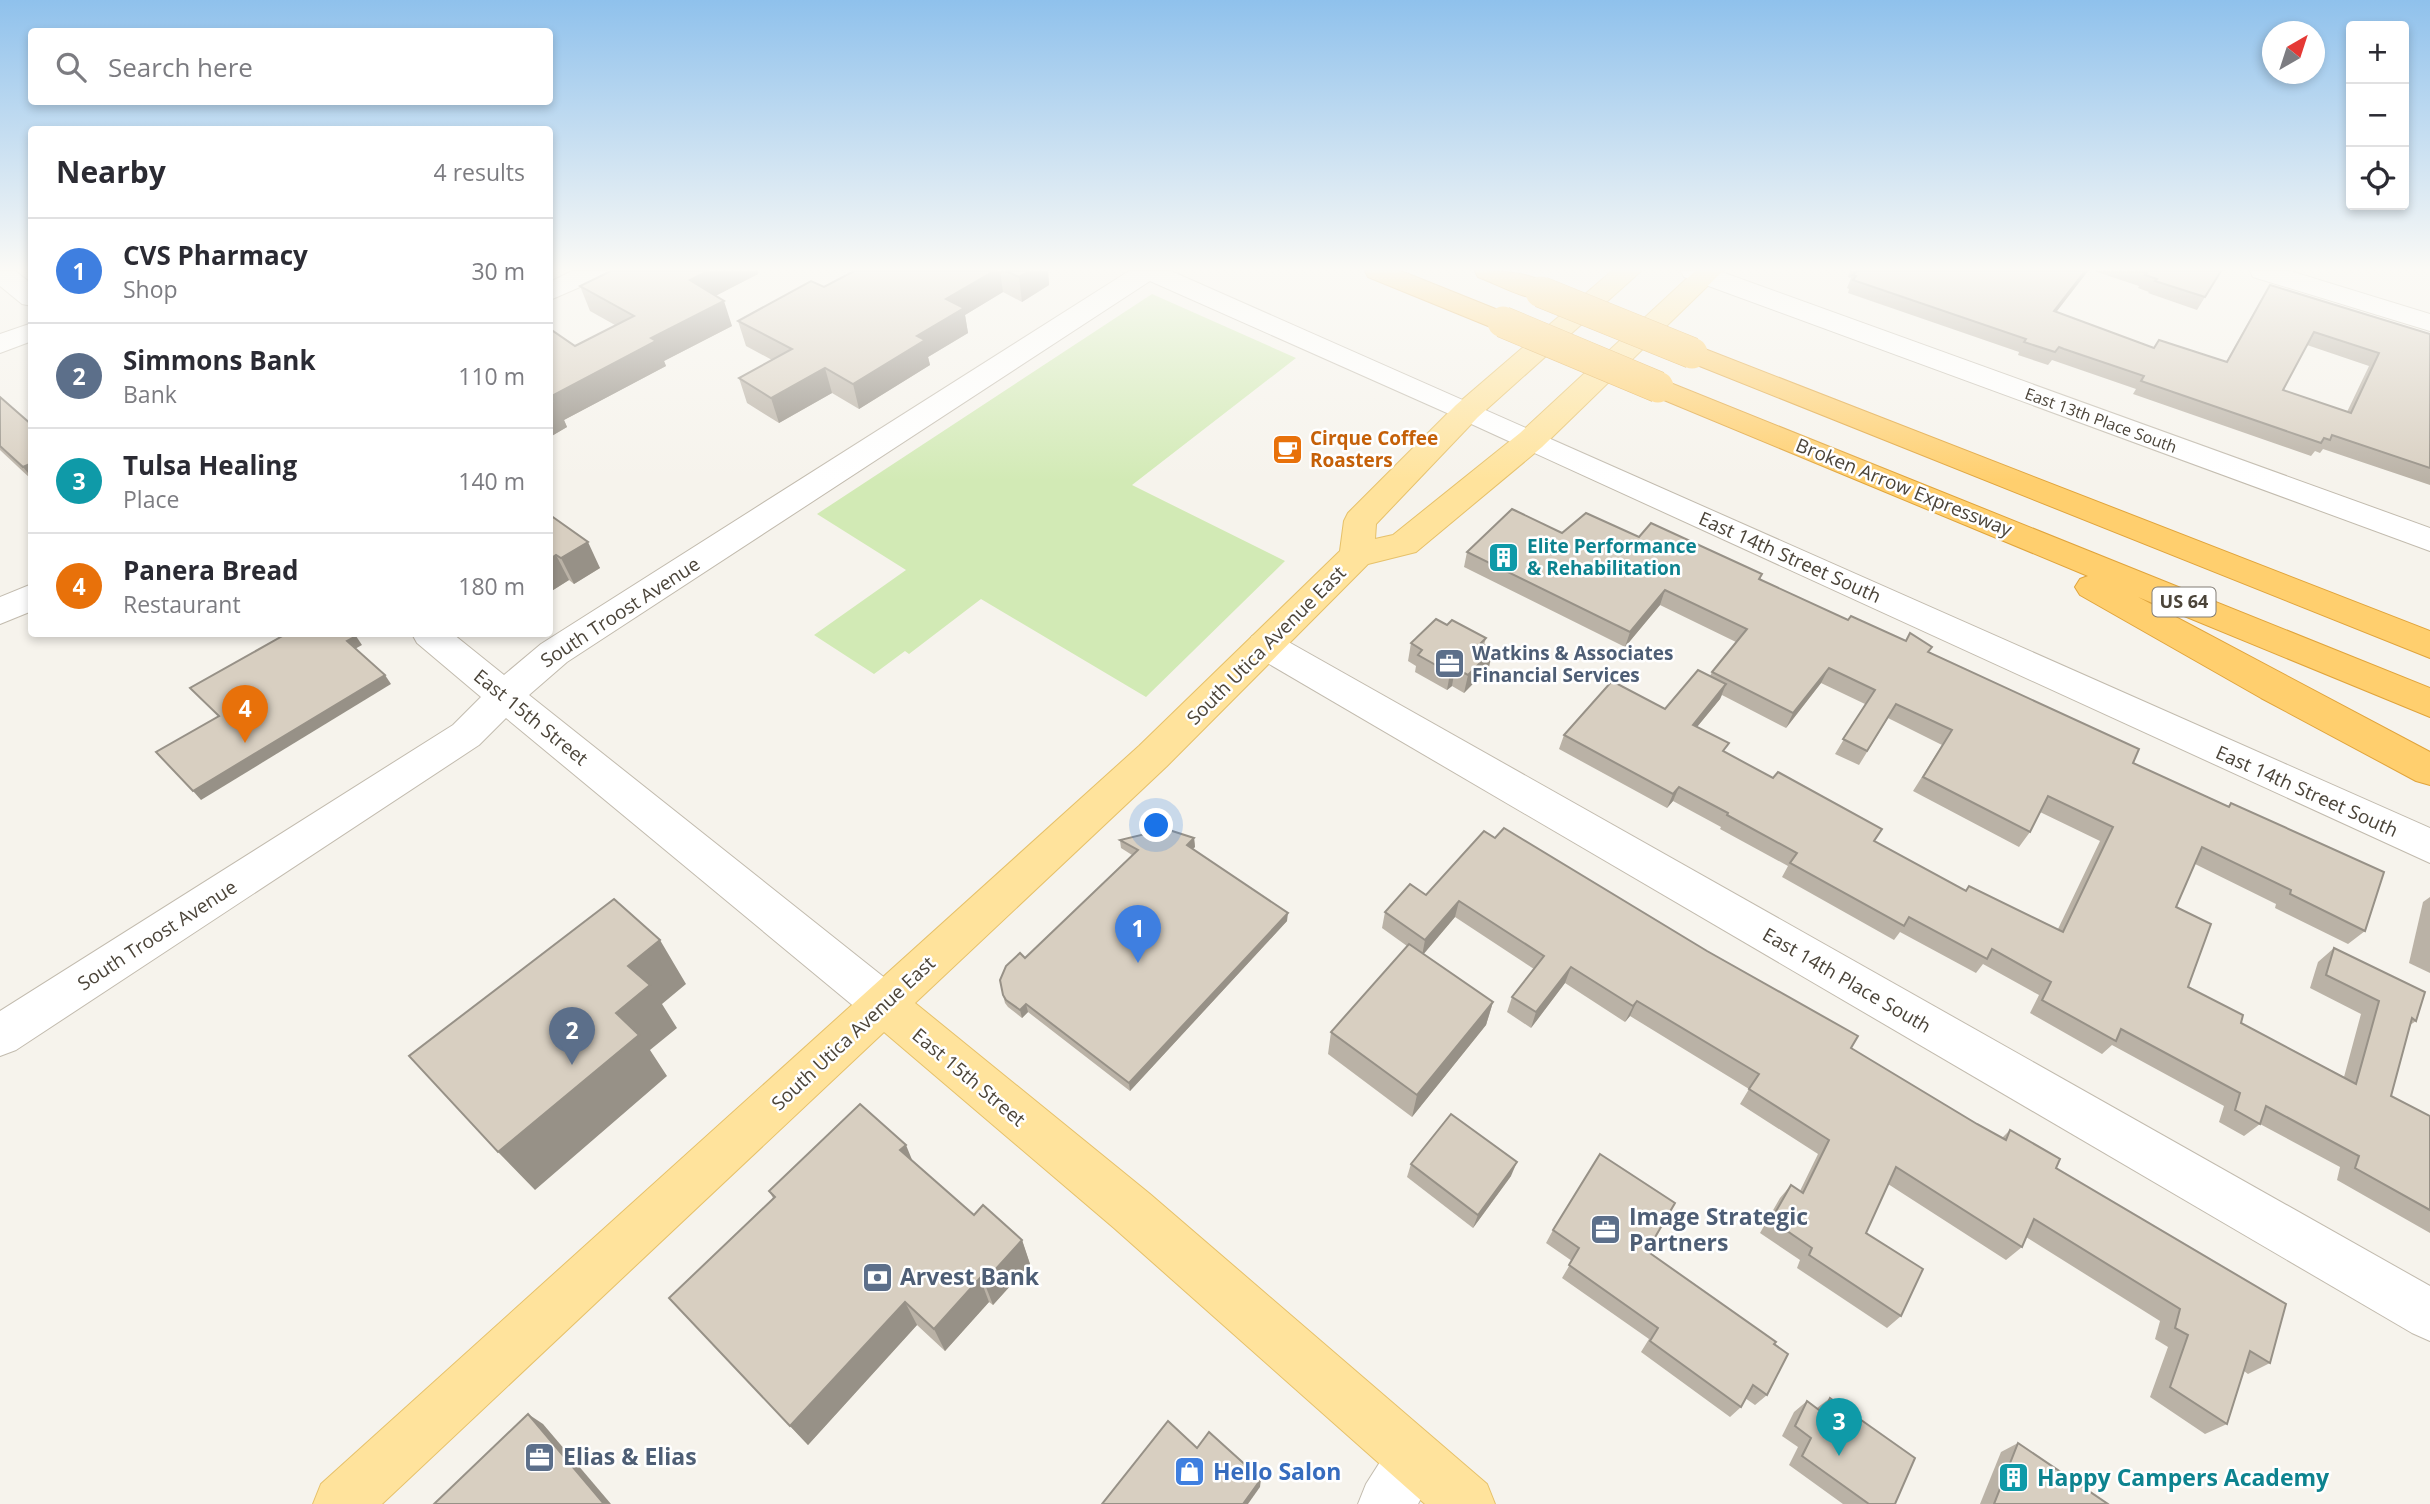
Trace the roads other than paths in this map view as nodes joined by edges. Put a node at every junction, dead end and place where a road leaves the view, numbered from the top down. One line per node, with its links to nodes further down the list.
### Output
1 (1039, 341): 20 (street, South Troost Avenue)
2 (1308, 341): 8 (street, East 14th Street South)
3 (1547, 341): 8 (main road, South Utica Avenue East)
4 (1549, 341): 10 (highway, Broken Arrow Expressway / US 64, bridge)
5 (1632, 341): 9 (main road, South Utica Avenue East)
6 (1663, 341): 11 (highway, US 64, bridge)
7 (1891, 341): 12 (street, East 13th Place South)
8 (1467, 411): 9 (street, East 14th Street South); 13 (main road, South Utica Avenue East)
9 (1531, 440): 13 (main road, South Utica Avenue East); 23 (street, East 14th Street South)
10 (1938, 500): 21 (highway, Broken Arrow Expressway / US 64); 22 (highway)
11 (2092, 511): 16 (highway); 19 (highway, US 64)
12 (2430, 540)
13 (1357, 555): 18 (main road, South Utica Avenue East)
14 (28, 598): 15 (street)
15 (0, 612)
16 (2430, 616)
17 (434, 637): 20 (street, East 15th Street)
18 (1265, 645): 24 (main road, South Utica Avenue East); 26 (street, East 14th Place South)
19 (2430, 645)
20 (505, 696): 24 (street, East 15th Street); 25 (street, South Troost Avenue)
21 (2430, 703)
22 (2430, 770)
23 (2430, 846)
24 (884, 1004): 27 (main road, East 15th Street); 28 (main road, South Utica Avenue East)
25 (0, 1036)
26 (2430, 1315)
27 (1400, 1482): 29 (main road, East 15th Street)
28 (341, 1504)
29 (1467, 1504)

